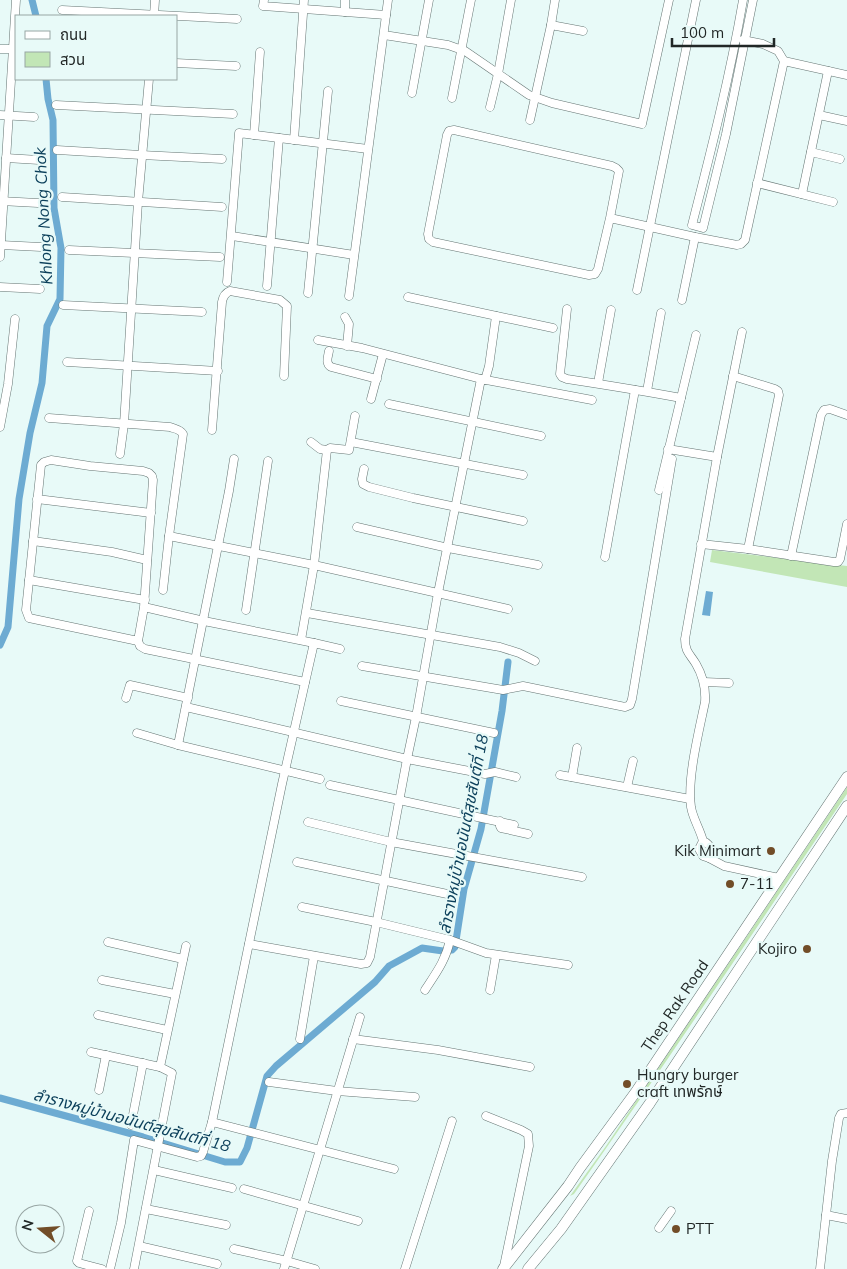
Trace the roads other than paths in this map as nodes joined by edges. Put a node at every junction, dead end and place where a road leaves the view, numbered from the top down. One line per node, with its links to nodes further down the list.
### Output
1 (16, 0): 18 (street)
2 (155, 0): 20 (street)
3 (264, 0): 16 (street)
4 (304, 0): 16 (street)
5 (346, 0): 17 (street)
6 (388, 0): 21 (street)
7 (429, 0): 30 (street)
8 (471, 0): 33 (street)
9 (512, 0): 39 (street)
10 (555, 0): 25 (street)
11 (669, 0): 44 (street)
12 (696, 0): 78 (street)
13 (743, 0): 28 (street)
14 (753, 0): 29 (street)
15 (62, 10): 19 (street)
16 (303, 10): 17 (street); 59 (street)
17 (345, 12): 21 (street)
18 (15, 15)
19 (139, 15)
20 (154, 15)
21 (386, 15): 27 (street)
22 (15, 16): 32 (street)
23 (178, 17): 24 (street)
24 (237, 19)
25 (551, 25): 26 (street); 44 (street)
26 (583, 31)
27 (384, 35): 30 (street); 61 (street)
28 (736, 38): 29 (street); 55 (street)
29 (746, 40): 35 (street); 57 (street)
30 (422, 41): 33 (street); 43 (street)
31 (0, 49): 32 (street)
32 (13, 49): 50 (street)
33 (461, 50): 39 (street); 45 (street)
34 (260, 52): 56 (street)
35 (784, 61): 38 (street); 69 (street)
36 (178, 63): 37 (street)
37 (236, 66)
38 (828, 71): 40 (street); 51 (street)
39 (498, 74): 44 (street); 47 (street)
40 (847, 75)
41 (149, 80): 48 (street)
42 (328, 91): 60 (street)
43 (412, 93)
44 (535, 97): 53 (street)
45 (452, 98)
46 (56, 105): 48 (street)
47 (490, 107)
48 (146, 108): 49 (street); 64 (street)
49 (233, 114)
50 (4, 115): 52 (street); 65 (street)
51 (819, 115): 54 (street); 63 (street)
52 (34, 117)
53 (530, 120)
54 (847, 121)
55 (716, 131): 57 (street); 57 (street)
56 (254, 134): 58 (street); 79 (street)
57 (726, 134)
58 (279, 138): 59 (street); 81 (street)
59 (294, 140): 60 (street)
60 (322, 143): 61 (street); 84 (street)
61 (368, 149): 87 (street)
62 (57, 150): 64 (street)
63 (811, 152): 67 (street); 70 (street)
64 (142, 155): 66 (street); 73 (street)
65 (6, 158): 68 (street); 72 (street)
66 (222, 159)
67 (840, 159)
68 (38, 160)
69 (757, 183): 70 (street); 80 (street)
70 (802, 194): 74 (street)
71 (62, 197): 73 (street)
72 (2, 201): 75 (street); 82 (street)
73 (138, 202): 76 (street); 86 (street)
74 (833, 202)
75 (38, 204)
76 (222, 207)
77 (610, 218): 77 (street); 78 (street)
78 (649, 228): 80 (street); 94 (street)
79 (232, 236): 81 (street); 90 (street)
80 (695, 237): 98 (street)
81 (271, 242): 84 (street); 91 (street)
82 (1, 245): 83 (street); 88 (street)
83 (41, 247)
84 (312, 249): 87 (street); 95 (street)
85 (69, 250): 86 (street)
86 (134, 253): 89 (street); 100 (street)
87 (354, 255): 96 (street)
88 (0, 257)
89 (220, 257)
90 (227, 282)
91 (267, 286)
92 (0, 287): 93 (street)
93 (40, 290)
94 (637, 290)
95 (308, 293)
96 (349, 296)
97 (408, 297): 105 (street)
98 (682, 300)
99 (64, 305): 100 (street)
100 (130, 309): 103 (street); 116 (street)
101 (567, 309): 123 (street)
102 (612, 310): 123 (street)
103 (202, 312)
104 (661, 313): 125 (street)
105 (496, 316): 108 (street); 121 (street)
106 (346, 317): 112 (street)
107 (15, 318): 122 (street)
108 (553, 328)
109 (742, 332): 119 (street)
110 (696, 335): 126 (street)
111 (318, 340): 112 (street)
112 (347, 346): 114 (street)
113 (329, 351): 120 (street)
114 (384, 354): 120 (street); 121 (street)
115 (67, 362): 116 (street)
116 (127, 366): 117 (street); 134 (street)
117 (218, 370): 118 (street); 136 (street)
118 (284, 376)
119 (733, 376): 143 (street); 162 (street)
120 (377, 379): 127 (street)
121 (483, 379): 128 (street); 133 (street)
122 (4, 384): 135 (street)
123 (598, 384): 124 (street)
124 (635, 390): 125 (street); 165 (street)
125 (647, 391): 126 (street)
126 (681, 398): 140 (street)
127 (372, 399)
128 (592, 400)
129 (389, 404): 133 (street)
130 (847, 415): 164 (street)
131 (355, 416): 139 (street)
132 (49, 418): 134 (street)
133 (473, 422): 137 (street); 147 (street)
134 (124, 424): 142 (street); 157 (street)
135 (0, 427)
136 (212, 430)
137 (540, 436)
138 (311, 442): 141 (street)
139 (351, 442): 141 (street); 147 (street)
140 (668, 449): 143 (street); 150 (street)
141 (327, 450): 167 (street)
142 (120, 454)
143 (717, 457): 159 (street)
144 (234, 459): 160 (street)
145 (672, 459): 185 (street)
146 (268, 461): 163 (street)
147 (465, 464): 149 (street); 152 (street)
148 (364, 469): 152 (street)
149 (523, 475)
150 (659, 490)
151 (37, 499): 153 (street); 153 (street); 158 (street)
152 (457, 507): 154 (street); 161 (street)
153 (151, 513): 166 (street)
154 (524, 521)
155 (847, 524): 164 (street)
156 (357, 527): 161 (street)
157 (169, 536): 160 (street); 170 (street)
158 (33, 541): 166 (street); 169 (street)
159 (702, 544): 162 (street); 187 (street)
160 (218, 546): 163 (street); 176 (street)
161 (448, 548): 168 (street); 171 (street)
162 (748, 549): 164 (street)
163 (255, 553): 167 (street); 174 (street)
164 (791, 556)
165 (605, 557)
166 (148, 560): 172 (street)
167 (314, 565): 171 (street); 175 (street)
168 (538, 565)
169 (29, 580): 172 (street); 179 (street)
170 (163, 590)
171 (438, 594): 173 (street); 177 (street)
172 (144, 604): 176 (street); 179 (street)
173 (508, 609)
174 (246, 610)
175 (307, 613): 177 (street); 178 (street)
176 (204, 621): 178 (street); 182 (street)
177 (430, 635): 183 (street); 185 (street)
178 (301, 640): 180 (street)
179 (138, 641): 182 (street)
180 (314, 643): 181 (street); 186 (street)
181 (340, 649)
182 (196, 660): 186 (street); 190 (street)
183 (534, 662)
184 (362, 666): 185 (street)
185 (423, 676): 193 (street)
186 (305, 682): 194 (street)
187 (704, 682): 188 (street); 209 (street)
188 (729, 683)
189 (126, 698): 190 (street)
190 (188, 698): 192 (street)
191 (341, 701): 193 (street)
192 (186, 707): 194 (street); 197 (street)
193 (416, 717): 195 (street); 199 (street)
194 (294, 733): 199 (street); 201 (street)
195 (494, 733)
196 (137, 734): 197 (street)
197 (178, 745): 201 (street)
198 (577, 748): 204 (street)
199 (407, 759): 203 (street); 210 (street)
200 (633, 761): 208 (street)
201 (285, 771): 206 (street); 226 (street)
202 (560, 775): 204 (street)
203 (516, 777)
204 (572, 777): 208 (street)
205 (847, 777): 219 (main road, Thep Rak Road)
206 (320, 779)
207 (330, 785): 210 (street)
208 (627, 787): 209 (street)
209 (690, 799): 219 (street)
210 (400, 801): 212 (street); 216 (street)
211 (847, 806): 262 (main road)
212 (500, 821): 214 (street); 215 (street)
213 (308, 822): 216 (street)
214 (514, 825)
215 (528, 834)
216 (391, 842): 218 (street); 220 (street)
217 (296, 862): 220 (street)
218 (582, 877)
219 (779, 878): 259 (main road, Thep Rak Road)
220 (384, 881): 221 (street); 223 (street)
221 (452, 895)
222 (302, 907): 223 (street)
223 (376, 922): 225 (street); 229 (street)
224 (108, 942): 230 (street)
225 (453, 942): 228 (street); 233 (street)
226 (249, 944): 229 (street); 253 (street)
227 (186, 946): 230 (street)
228 (496, 955): 231 (street); 234 (street)
229 (314, 956): 239 (street)
230 (183, 959): 235 (street)
231 (568, 965)
232 (102, 980): 235 (street)
233 (425, 990)
234 (490, 990)
235 (175, 994): 238 (street)
236 (98, 1015): 238 (street)
237 (360, 1017): 240 (street)
238 (168, 1030): 244 (street)
239 (300, 1039)
240 (353, 1039): 245 (street); 248 (street)
241 (92, 1052): 242 (street)
242 (106, 1055): 243 (street); 247 (street)
243 (142, 1063): 244 (street); 254 (street)
244 (160, 1066): 255 (street)
245 (530, 1067)
246 (269, 1082): 248 (street)
247 (99, 1090)
248 (337, 1091): 249 (street); 256 (street)
249 (415, 1097)
250 (847, 1113): 268 (street)
251 (486, 1116): 278 (street)
252 (452, 1121): 283 (street)
253 (212, 1122): 255 (street); 256 (street)
254 (131, 1125)
255 (159, 1143): 258 (street); 280 (street)
256 (320, 1150): 257 (street); 263 (street)
257 (394, 1169)
258 (154, 1170): 260 (street); 264 (street)
259 (568, 1186): 262 (main road); 267 (main road, Thep Rak Road)
260 (232, 1188)
261 (244, 1189): 263 (street)
262 (583, 1197): 272 (main road)
263 (303, 1206): 270 (street); 277 (street)
264 (146, 1208): 271 (street); 274 (street)
265 (89, 1211): 279 (street)
266 (671, 1211): 273 (street)
267 (547, 1214): 272 (main road); 278 (main road, Thep Rak Road)
268 (826, 1215): 269 (street); 285 (street)
269 (847, 1219)
270 (358, 1222)
271 (226, 1225)
272 (563, 1225): 284 (main road)
273 (659, 1228)
274 (138, 1246): 276 (street); 281 (street)
275 (234, 1249): 277 (street)
276 (217, 1264)
277 (286, 1265): 282 (street)
278 (503, 1268)
279 (102, 1269)
280 (110, 1269)
281 (134, 1269)
282 (315, 1269)
283 (405, 1269)
284 (528, 1269)
285 (820, 1269)

